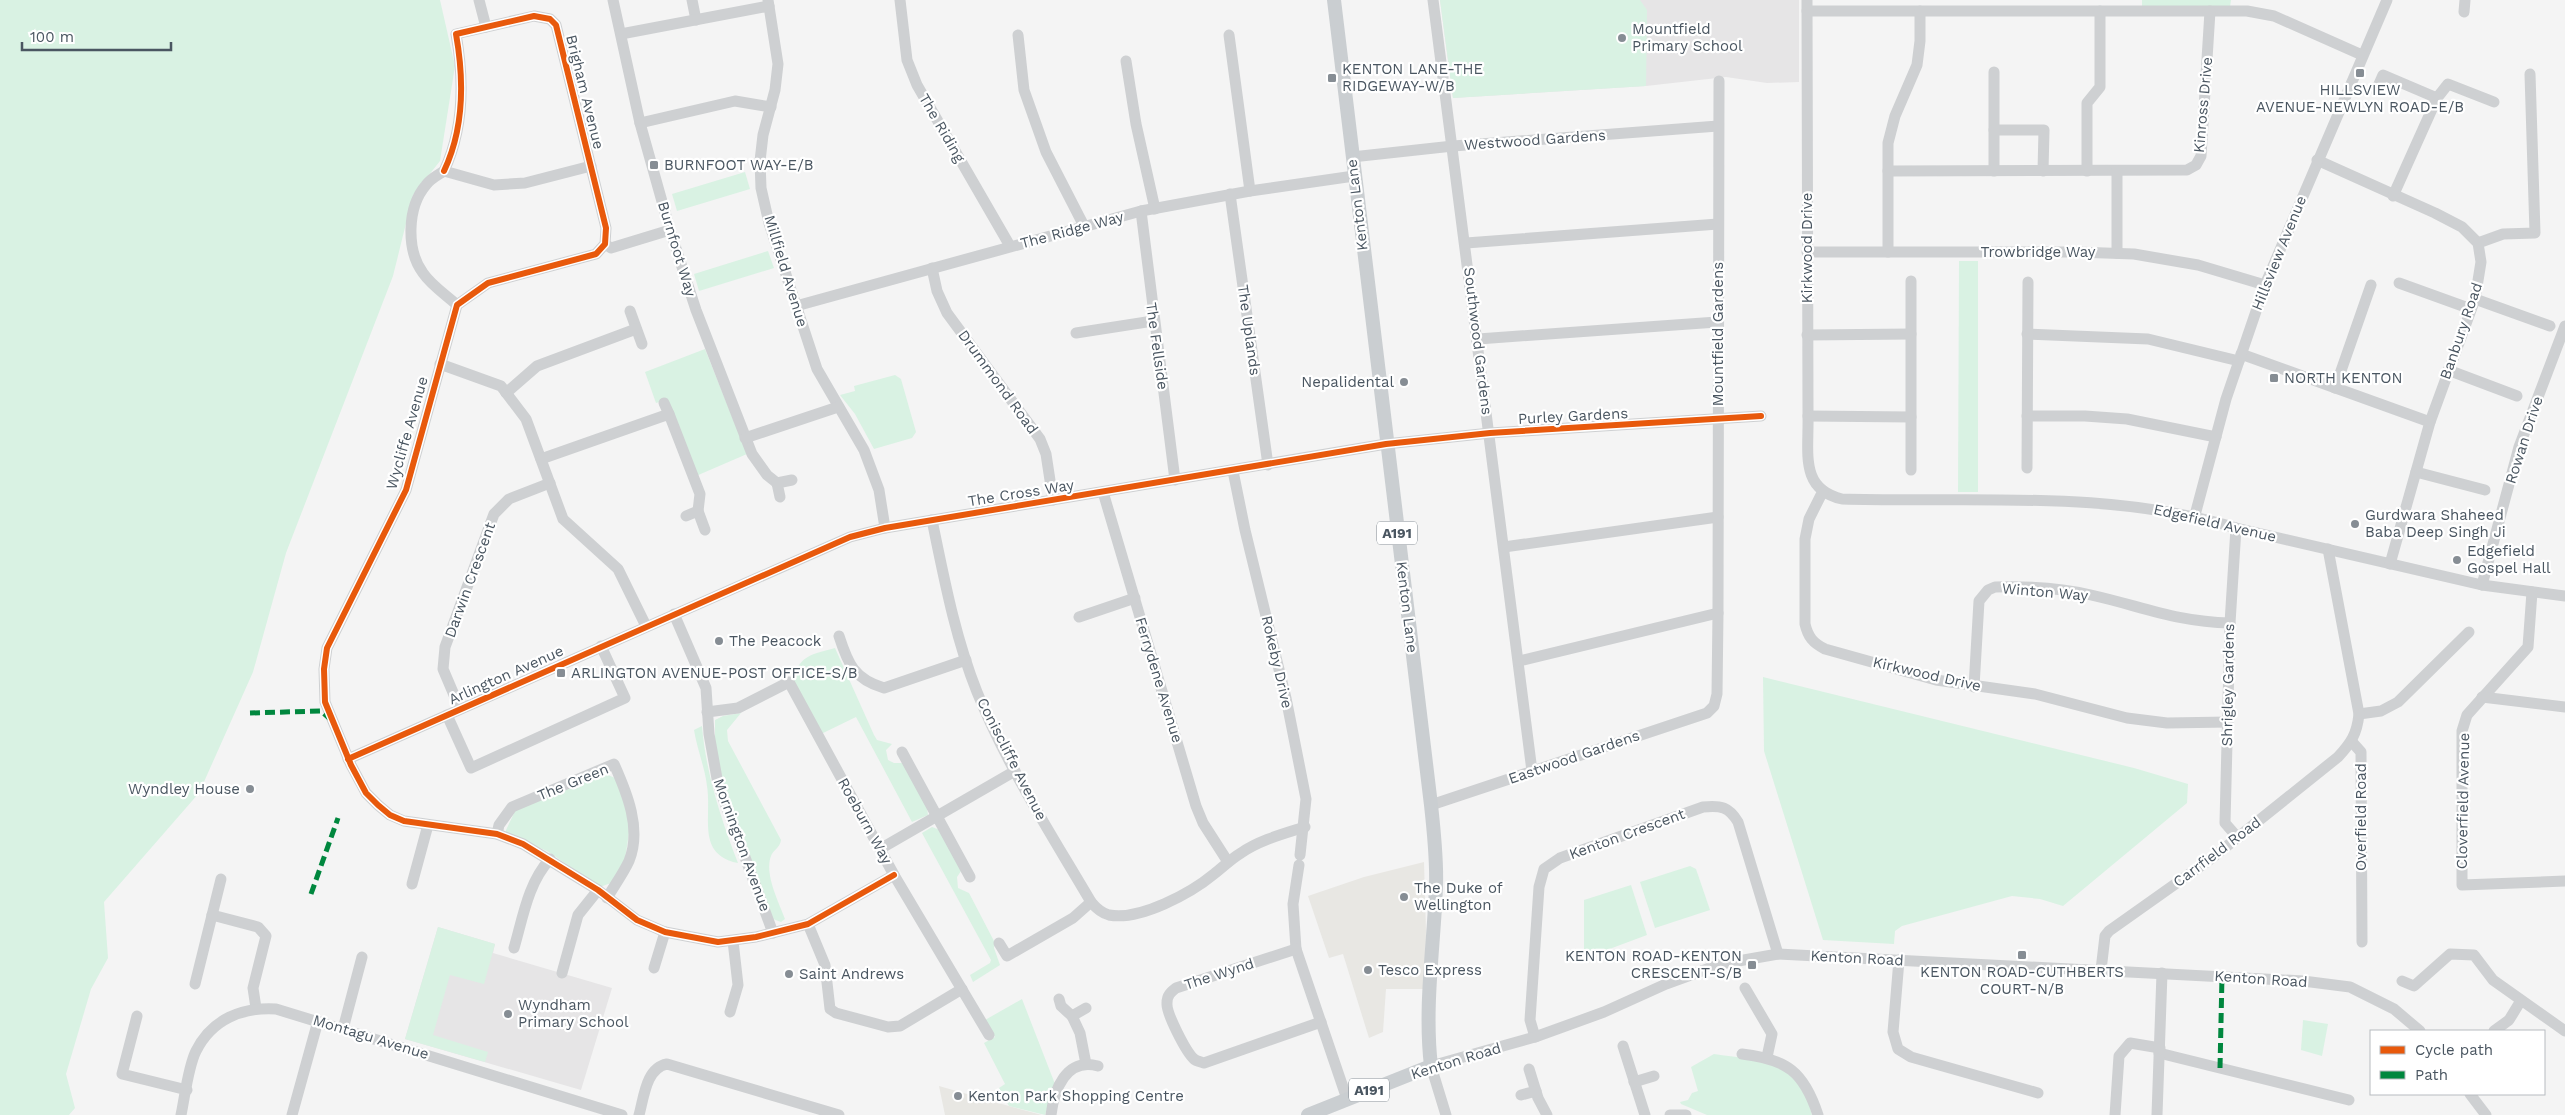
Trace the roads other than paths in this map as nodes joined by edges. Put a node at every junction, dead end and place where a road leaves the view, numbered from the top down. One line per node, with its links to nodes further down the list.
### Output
1 (479, 0): 16 (street)
2 (613, 0): 17 (street, Burnfoot Way)
3 (692, 0): 15 (street)
4 (900, 0): 54 (street, The Riding)
5 (1334, 0): 33 (main road, Kenton Lane / A191)
6 (1433, 0): 32 (street, Southwood Gardens)
7 (2387, 0): 20 (street, Hillsview Avenue)
8 (2465, 0): 14 (street)
9 (769, 3): 15 (street); 28 (street, Millfield Avenue)
10 (1806, 6): 12 (street); 55 (street, Kirkwood Drive)
11 (2095, 8): 12 (street); 13 (street); 40 (street)
12 (1920, 11): 37 (street)
13 (2210, 11): 20 (street); 41 (street, Kinross Drive)
14 (2464, 12)
15 (696, 20): 17 (street)
16 (486, 27): 35 (street, Brigham Avenue); 36 (street, Brigham Avenue)
17 (621, 34): 29 (street, Burnfoot Way)
18 (1229, 34): 43 (street)
19 (1018, 35): 49 (street)
20 (2362, 55): 34 (street, Hillsview Avenue)
21 (1126, 61): 46 (street)
22 (1994, 72): 31 (street)
23 (2530, 74): 52 (street)
24 (1718, 81): 30 (street, Mountfield Gardens)
25 (2376, 91): 26 (street)
26 (2437, 98): 27 (street); 45 (street)
27 (2494, 102)
28 (771, 107): 29 (street); 66 (street, Millfield Avenue)
29 (640, 123): 50 (street, Burnfoot Way)
30 (1718, 126): 32 (street, Westwood Gardens); 48 (street, Mountfield Gardens)
31 (1994, 130): 38 (street); 39 (street)
32 (1453, 146): 33 (street, Westwood Gardens); 51 (street, Southwood Gardens)
33 (1352, 157): 42 (main road, Kenton Lane / A191)
34 (2317, 160): 45 (street); 63 (street, Hillsview Avenue)
35 (590, 166): 36 (street); 53 (street, Brigham Avenue)
36 (444, 171): 64 (street)
37 (1888, 171): 38 (street, Kinross Drive); 56 (street)
38 (1994, 171): 39 (street, Kinross Drive)
39 (2043, 171): 40 (street, Kinross Drive)
40 (2087, 171): 41 (street, Kinross Drive)
41 (2117, 171): 57 (street)
42 (1354, 176): 43 (street, The Ridge Way); 97 (main road, Kenton Lane / A191)
43 (1250, 191): 44 (street, The Ridge Way)
44 (1230, 194): 46 (street, The Ridge Way); 99 (street, The Uplands)
45 (2393, 196): 52 (street)
46 (1155, 209): 47 (street, The Ridge Way)
47 (1140, 212): 49 (street, The Ridge Way); 68 (street, The Fellside)
48 (1718, 224): 51 (street); 69 (street, Mountfield Gardens)
49 (1084, 226): 54 (street, The Ridge Way)
50 (670, 230): 53 (street); 96 (street, Burnfoot Way)
51 (1466, 243): 77 (street, Southwood Gardens)
52 (2478, 243): 65 (street, Banbury Road)
53 (605, 244): 64 (street)
54 (1010, 246): 58 (street, The Ridge Way)
55 (1807, 252): 56 (street, Trowbridge Way); 76 (street, Kirkwood Drive)
56 (1888, 252): 57 (street, Trowbridge Way)
57 (2117, 253): 63 (street, Trowbridge Way)
58 (932, 268): 66 (street, The Ridge Way); 112 (street, Drummond Road)
59 (1911, 281): 74 (street)
60 (2028, 282): 75 (street)
61 (2399, 283): 65 (street)
62 (2371, 285): 82 (street)
63 (2265, 286): 79 (street, Hillsview Avenue)
64 (457, 304): 80 (street, Wycliffe Avenue)
65 (2473, 304): 70 (street); 81 (street, Banbury Road)
66 (796, 306): 86 (street, Millfield Avenue)
67 (630, 311): 72 (street)
68 (1153, 321): 73 (street); 105 (street, The Fellside)
69 (1717, 322): 77 (street); 92 (street, Mountfield Gardens)
70 (2550, 326)
71 (2565, 326): 124 (street, Rowan Drive)
72 (636, 330): 78 (street); 83 (street)
73 (1076, 333)
74 (1911, 334): 76 (street); 91 (street)
75 (2028, 334): 79 (street); 90 (street)
76 (1807, 335): 89 (street, Kirkwood Drive)
77 (1478, 339): 94 (street, Southwood Gardens)
78 (642, 344)
79 (2240, 358): 82 (street); 95 (street, Hillsview Avenue)
80 (440, 364): 83 (street); 149 (street, Wycliffe Avenue)
81 (2448, 370): 84 (street); 93 (street, Banbury Road)
82 (2335, 388): 93 (street)
83 (506, 392): 98 (street)
84 (2516, 396)
85 (664, 403): 87 (street)
86 (838, 408): 96 (street); 118 (street, Millfield Avenue)
87 (669, 414): 98 (street); 113 (street)
88 (1761, 416): 92 (street, Purley Gardens)
89 (1808, 416): 91 (street); 110 (street, Kirkwood Drive)
90 (2027, 416): 95 (street); 100 (street)
91 (1911, 417): 102 (street)
92 (1718, 420): 94 (street, Purley Gardens); 116 (street, Mountfield Gardens)
93 (2430, 422): 103 (street, Banbury Road)
94 (1490, 433): 97 (street, Purley Gardens); 121 (street, Southwood Gardens)
95 (2216, 437): 114 (street, Hillsview Avenue)
96 (745, 438): 107 (street, Burnfoot Way)
97 (1386, 444): 99 (street, The Cross Way); 152 (main road, Kenton Lane / A191)
98 (541, 459): 106 (street)
99 (1268, 465): 101 (street, The Cross Way)
100 (2027, 468)
101 (1233, 470): 105 (street, The Cross Way); 155 (street, Rokeby Drive)
102 (1911, 470)
103 (2416, 472): 108 (street); 123 (street, Banbury Road)
104 (792, 480): 107 (street)
105 (1175, 480): 109 (street, The Cross Way)
106 (550, 483): 132 (street); 142 (street, Darwin Crescent)
107 (777, 483): 111 (street)
108 (2485, 490)
109 (1103, 492): 112 (street, The Cross Way); 127 (street, Ferrydene Avenue)
110 (1826, 494): 114 (street, Edgefield Avenue); 138 (street, Kirkwood Drive)
111 (780, 497)
112 (1053, 500): 117 (street, The Cross Way)
113 (698, 511): 115 (street); 120 (street)
114 (2195, 515): 119 (street, Edgefield Avenue)
115 (686, 516)
116 (1718, 518): 121 (street); 128 (street, Mountfield Gardens)
117 (932, 520): 118 (street, The Cross Way); 136 (street, Coniscliffe Avenue)
118 (885, 528): 129 (street, The Cross Way)
119 (2236, 528): 122 (street, Edgefield Avenue); 131 (street, Shrigley Gardens)
120 (705, 530)
121 (1504, 546): 137 (street, Southwood Gardens)
122 (2328, 549): 123 (street, Edgefield Avenue); 144 (street, Overfield Road)
123 (2390, 564): 124 (street, Edgefield Avenue)
124 (2482, 585): 125 (street, Edgefield Avenue)
125 (2532, 592): 126 (street, Edgefield Avenue); 139 (street, Cloverfield Avenue)
126 (2565, 596)
127 (1135, 598): 130 (street); 160 (street, Ferrydene Avenue)
128 (1718, 613): 137 (street); 140 (street, Mountfield Gardens)
129 (674, 614): 132 (street, Arlington Avenue); 143 (street, Mornington Avenue)
130 (1079, 617)
131 (2230, 623): 138 (street, Winton Way); 146 (street, Shrigley Gardens)
132 (646, 626): 135 (street, Arlington Avenue)
133 (2469, 632): 144 (street)
134 (839, 636): 136 (street)
135 (601, 646): 142 (street, Arlington Avenue); 145 (street)
136 (966, 660): 150 (street, Coniscliffe Avenue)
137 (1519, 661): 151 (street, Southwood Gardens)
138 (1974, 687): 146 (street, Kirkwood Drive)
139 (2482, 697): 141 (street); 163 (street, Cloverfield Avenue)
140 (1714, 706): 151 (street, Eastwood Gardens)
141 (2565, 707)
142 (460, 709): 145 (street, Arlington Avenue)
143 (707, 712): 158 (street, Roeburn Way); 171 (street, Mornington Avenue)
144 (2359, 714): 147 (street, Overfield Road)
145 (447, 715): 149 (street, Arlington Avenue)
146 (2228, 722): 157 (street, Shrigley Gardens)
147 (2352, 742): 157 (street, Carrfield Road); 173 (street, Overfield Road)
148 (902, 752): 153 (street)
149 (348, 759): 154 (street, Wycliffe Avenue)
150 (1015, 771): 153 (street); 167 (street, Coniscliffe Avenue)
151 (1532, 771): 152 (street, Eastwood Gardens)
152 (1431, 805): 207 (main road, Kenton Lane / A191)
153 (938, 816): 158 (street); 162 (street)
154 (428, 825): 156 (street, Wycliffe Avenue); 164 (street)
155 (1305, 827): 160 (street); 176 (street, Rokeby Drive)
156 (497, 834): 159 (street, Wycliffe Avenue); 166 (street, The Green)
157 (2238, 838): 181 (street, Carrfield Road)
158 (880, 849): 161 (street, Roeburn Way)
159 (550, 859): 166 (street, Wycliffe Avenue); 175 (street)
160 (1228, 862): 167 (street)
161 (894, 875): 169 (street, Wycliffe Avenue); 187 (street, Roeburn Way)
162 (970, 877)
163 (2565, 881)
164 (412, 884)
165 (217, 885): 168 (street)
166 (602, 894): 170 (street, Wycliffe Avenue); 182 (street)
167 (1091, 902): 174 (street)
168 (212, 915): 184 (street); 190 (street)
169 (808, 924): 171 (street, Wycliffe Avenue); 187 (street)
170 (665, 932): 172 (street, Wycliffe Avenue); 180 (street)
171 (773, 933): 172 (street, Wycliffe Avenue)
172 (733, 941): 192 (street)
173 (2362, 942)
174 (999, 943)
175 (514, 948)
176 (1296, 949): 196 (street, Rokeby Drive); 196 (street, The Wynd)
177 (1778, 954): 179 (street, Kenton Road); 202 (street, Kenton Road); 202 (street, Kenton Crescent)
178 (362, 957): 198 (street)
179 (1899, 960): 181 (street, Kenton Road); 213 (street)
180 (654, 968)
181 (2101, 970): 183 (street, Kenton Road)
182 (562, 973)
183 (2162, 973): 199 (street, Kenton Road); 204 (street)
184 (193, 978)
185 (2402, 981): 189 (street)
186 (1745, 988): 206 (street)
187 (962, 989): 201 (street, Roeburn Way)
188 (1059, 999): 194 (street)
189 (2520, 1002): 197 (street); 200 (street)
190 (256, 1008): 195 (street, Montagu Avenue); 211 (street, Montagu Avenue)
191 (1086, 1008): 194 (street)
192 (730, 1012)
193 (137, 1016): 211 (street)
194 (1072, 1016): 223 (street)
195 (318, 1021): 198 (street, Montagu Avenue); 219 (street)
196 (1321, 1022): 216 (street, Rokeby Drive)
197 (2563, 1027)
198 (343, 1029): 220 (street, Montagu Avenue)
199 (2419, 1030)
200 (2495, 1030)
201 (989, 1035)
202 (1535, 1037): 207 (street, Kenton Road)
203 (1623, 1046): 210 (street)
204 (2159, 1051): 217 (street); 231 (street); 232 (street)
205 (1742, 1054): 206 (street)
206 (1767, 1057): 230 (street)
207 (1431, 1066): 216 (main road, Kenton Road / A191); 225 (street)
208 (1529, 1069): 212 (street)
209 (1654, 1076): 210 (street)
210 (1634, 1082): 227 (street)
211 (187, 1090): 218 (street, Montagu Avenue)
212 (1536, 1091): 214 (street); 226 (street)
213 (2038, 1093)
214 (1521, 1095)
215 (2471, 1095): 233 (street)
216 (1347, 1099): 224 (main road, Kenton Road / A191)
217 (2349, 1100)
218 (181, 1115)
219 (292, 1115)
220 (622, 1115)
221 (639, 1115): 222 (street)
222 (838, 1115)
223 (1051, 1115)
224 (1308, 1115)
225 (1446, 1115)
226 (1547, 1115)
227 (1644, 1115)
228 (1670, 1115): 229 (street)
229 (1686, 1115)
230 (1818, 1115)
231 (2115, 1115)
232 (2157, 1115)
233 (2486, 1115)

